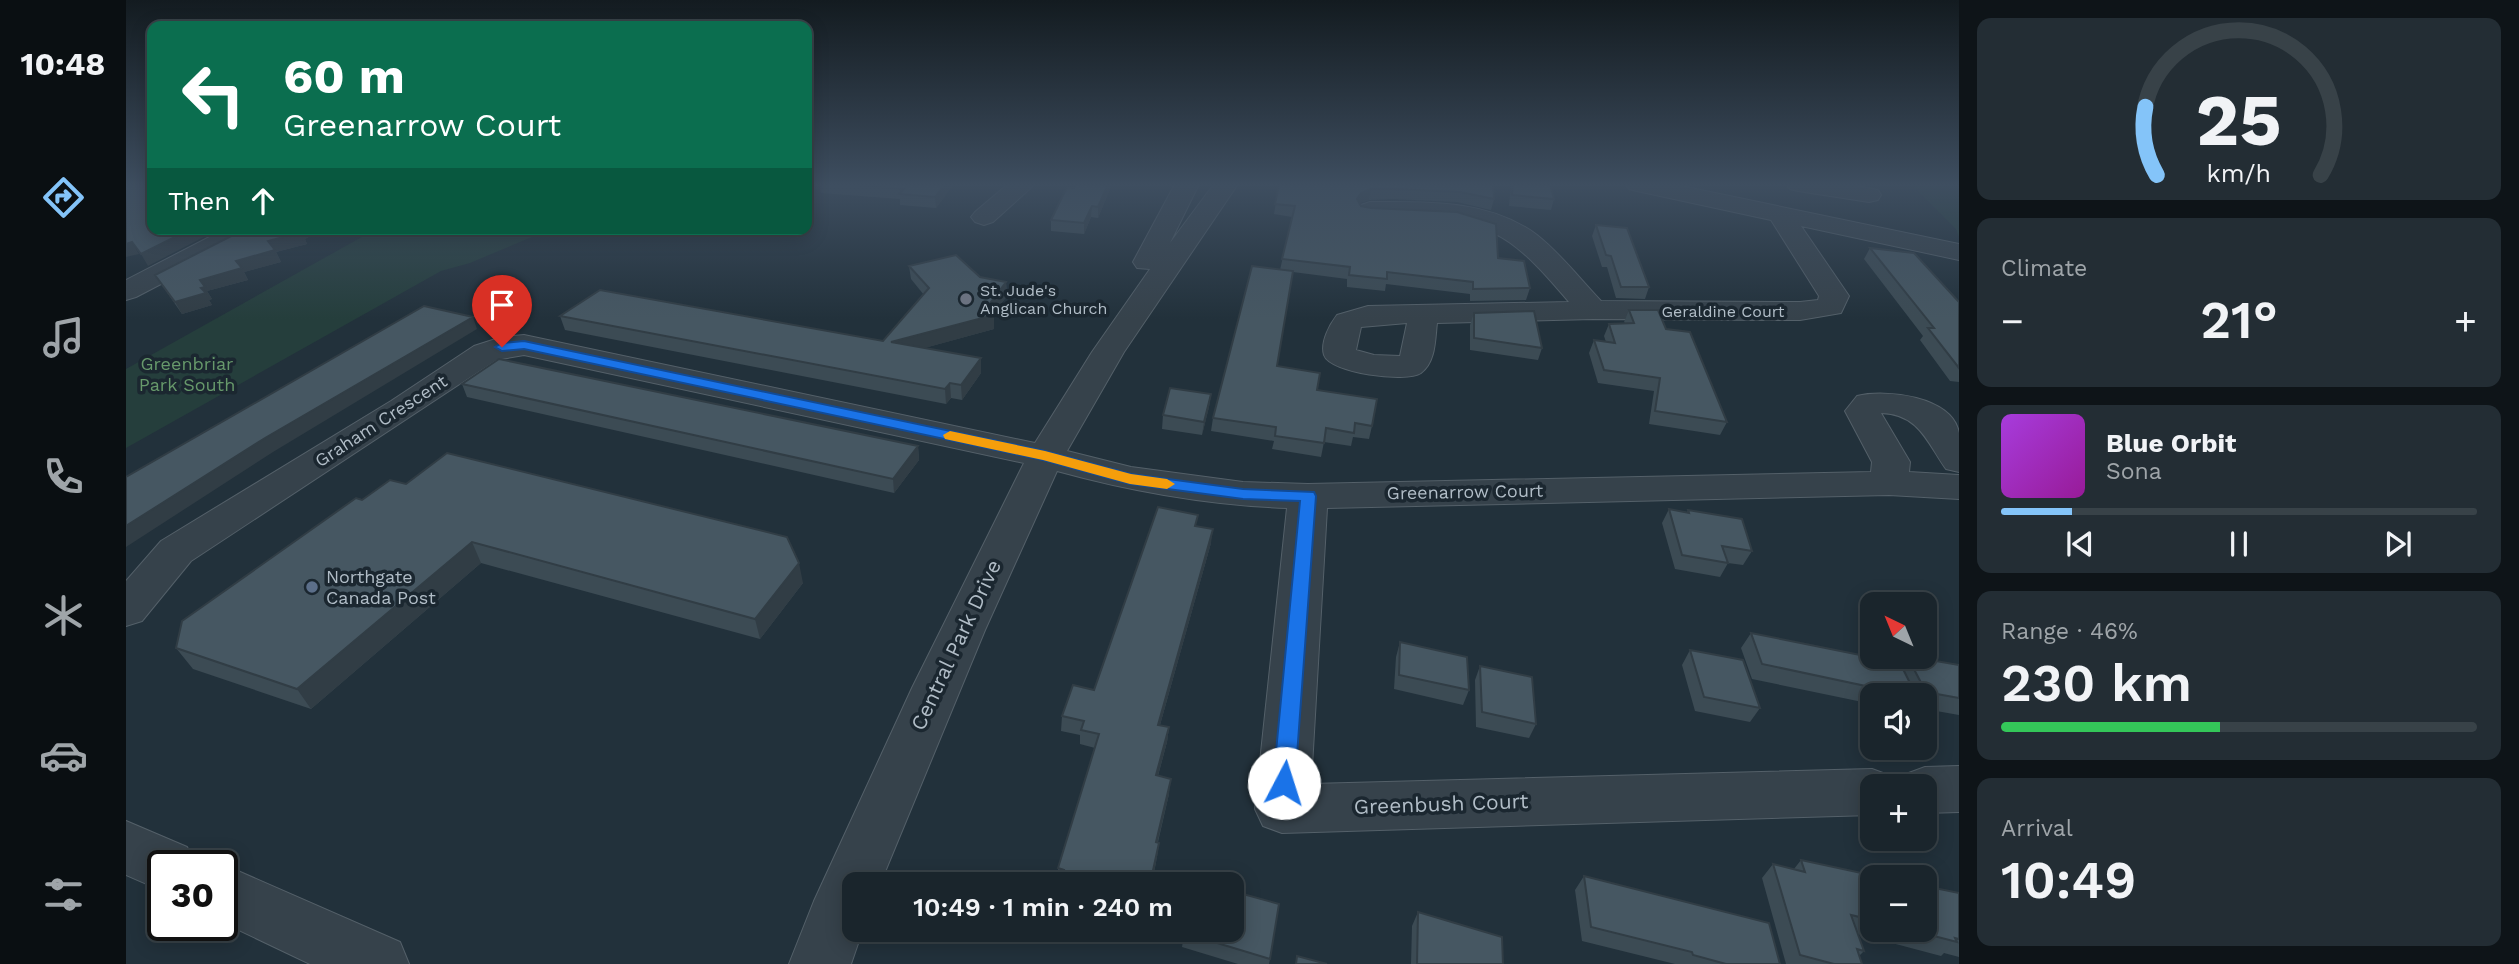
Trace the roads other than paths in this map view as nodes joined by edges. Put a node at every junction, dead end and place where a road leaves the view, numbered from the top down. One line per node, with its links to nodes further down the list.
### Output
1 (1164, 229): 11 (street, Central Park Drive)
2 (1194, 229): 11 (street, Central Park Drive)
3 (1508, 229): 9 (street)
4 (1790, 229): 9 (street, Geraldine Court)
5 (1851, 229): 7 (street)
6 (235, 235): 8 (street)
7 (1959, 252)
8 (126, 292)
9 (1593, 310): 10 (street, Geraldine Court)
10 (1423, 316)
11 (1116, 338): 12 (street, Central Park Drive)
12 (1045, 456): 16 (street, Greenarrow Court); 17 (street, Graham Crescent); 25 (street, Central Park Drive)
13 (1959, 461): 14 (street)
14 (1889, 483): 15 (street, Greenarrow Court); 16 (street, Greenarrow Court)
15 (1959, 486)
16 (1308, 496): 20 (street, Greenbush Court)
17 (126, 610)
18 (1959, 789): 19 (street)
19 (1937, 790)
20 (1860, 792)
21 (126, 847): 22 (street)
22 (147, 857)
23 (238, 899): 24 (street)
24 (378, 964)
25 (820, 964)

